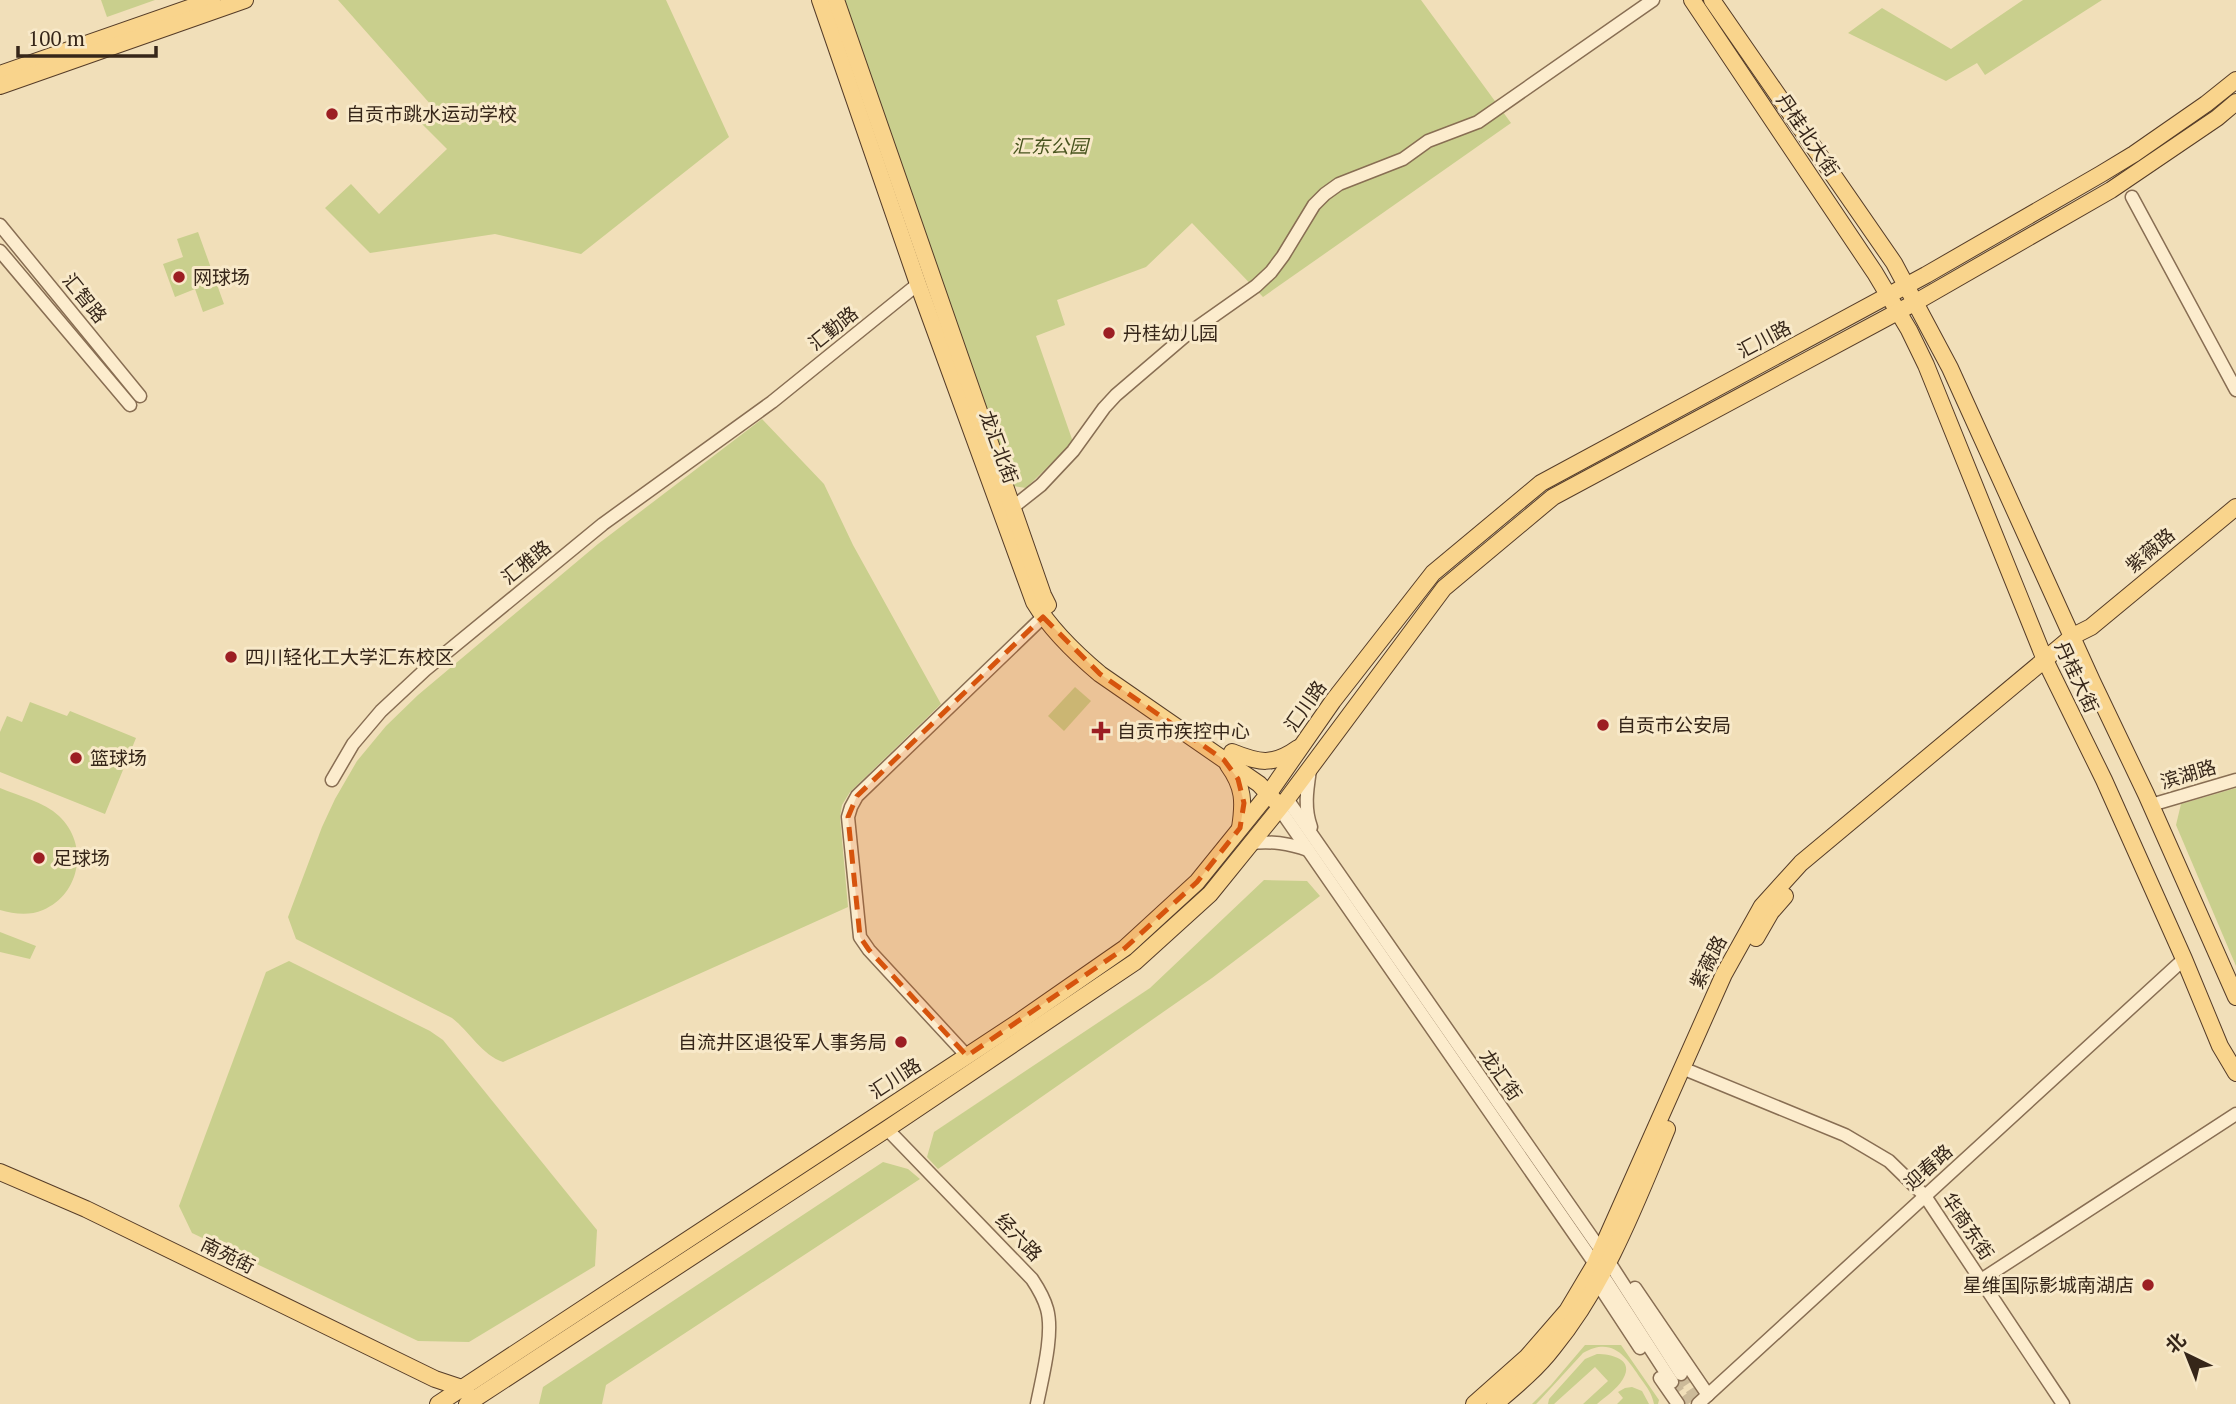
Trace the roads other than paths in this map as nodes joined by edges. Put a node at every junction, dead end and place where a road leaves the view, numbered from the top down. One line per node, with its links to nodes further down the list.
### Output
1 (212, 0): 8 (main road)
2 (245, 0): 10 (main road)
3 (820, 0): 15 (main road, 龙汇北街)
4 (836, 0): 25 (main road, 龙汇北街)
5 (1653, 0): 25 (street)
6 (1692, 0): 17 (main road, 丹桂北大街)
7 (1712, 0): 16 (main road, 丹桂北大街)
8 (0, 74)
9 (2236, 80): 16 (main road, 汇川路)
10 (0, 86)
11 (2236, 102): 18 (main road, 汇川路)
12 (2132, 197): 20 (street)
13 (0, 225): 21 (street, 汇智路)
14 (0, 251): 23 (street, 汇智路)
15 (918, 284): 22 (street, 汇勤路); 26 (main road, 龙汇北街)
16 (1907, 285): 17 (main road, 汇川路); 18 (main road, 丹桂北大街)
17 (1889, 295): 19 (main road, 丹桂大街); 29 (main road, 汇川路)
18 (1916, 302): 19 (main road, 汇川路); 27 (main road, 丹桂北大街)
19 (1898, 312): 28 (main road, 丹桂大街); 31 (main road, 汇川路)
20 (2236, 390)
21 (140, 396)
22 (772, 402): 32 (street, 汇雅路)
23 (130, 405)
24 (2236, 507): 27 (main road, 紫薇路)
25 (1012, 508): 30 (main road, 龙汇北街)
26 (1043, 617): 30 (main road, 龙汇北街); 42 (street)
27 (2074, 641): 28 (main road, 紫薇路); 36 (main road, 丹桂北大街)
28 (2047, 664): 40 (main road, 丹桂大街); 43 (main road, 紫薇路)
29 (1303, 745): 30 (main road); 34 (main road, 汇川路)
30 (1228, 756): 34 (main road, 龙汇北街); 37 (main road)
31 (1311, 766): 35 (main road, 汇川路); 39 (street)
32 (332, 780)
33 (2236, 780): 36 (street, 滨湖路)
34 (1273, 788): 35 (main road, 龙汇北街); 37 (main road, 汇川路)
35 (1283, 804): 38 (main road, 汇川路); 39 (street, 龙汇街)
36 (2151, 806): 41 (main road, 丹桂北大街)
37 (1240, 828): 42 (main road, 汇川路)
38 (1251, 843): 39 (street); 46 (main road, 汇川路)
39 (1312, 846): 49 (street, 龙汇街)
40 (2184, 959): 44 (main road, 丹桂大街); 48 (street, 迎春路)
41 (2236, 997)
42 (967, 1056): 53 (main road, 汇川路)
43 (1686, 1070): 48 (street, 华商东街); 49 (main road, 紫薇路)
44 (2236, 1073)
45 (2236, 1114): 50 (street)
46 (887, 1129): 53 (main road, 汇川路); 54 (street, 经六路)
47 (0, 1172): 53 (main road, 南苑街)
48 (1925, 1196): 50 (street, 华商东街); 52 (street, 迎春路)
49 (1603, 1265): 51 (street, 龙汇街); 52 (street); 55 (main road, 紫薇路); 56 (main road, 紫薇路); 57 (street)
50 (1981, 1280): 58 (street, 华商东街)
51 (1677, 1378)
52 (1703, 1399)
53 (461, 1400)
54 (1037, 1404)
55 (1474, 1404)
56 (1494, 1404)
57 (1678, 1404)
58 (2063, 1404)

